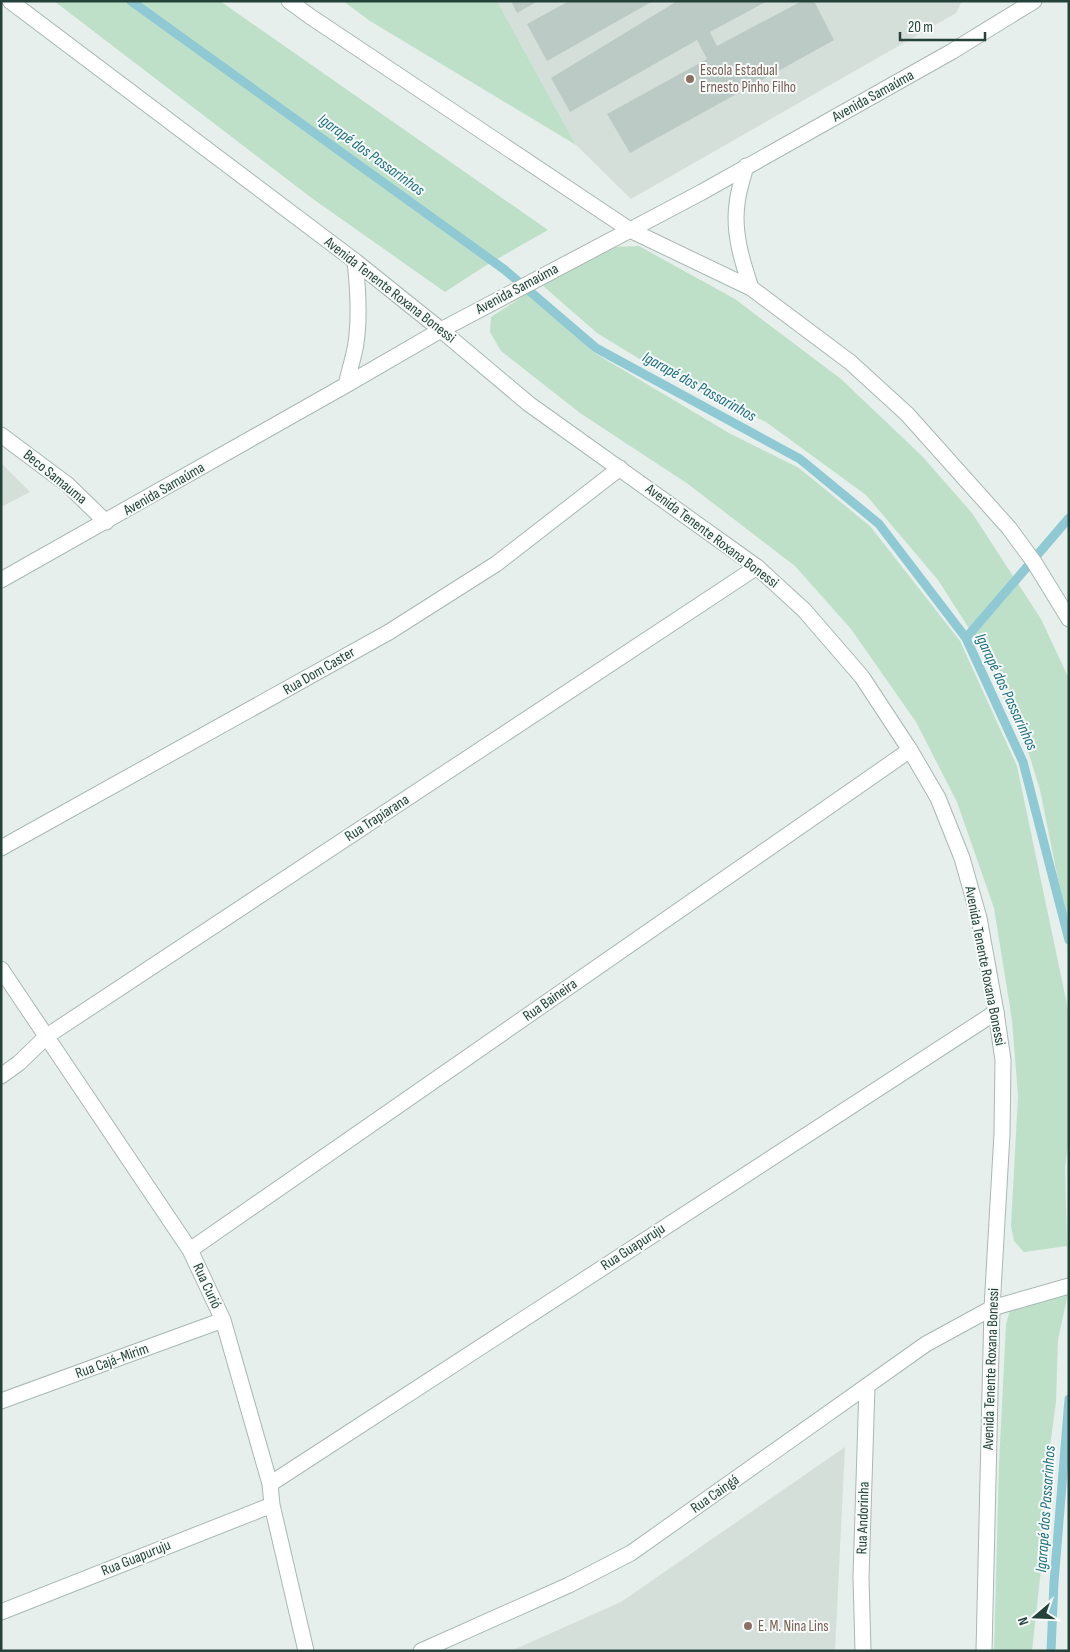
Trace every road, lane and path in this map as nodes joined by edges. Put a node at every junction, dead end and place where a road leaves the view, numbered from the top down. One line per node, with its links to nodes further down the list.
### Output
1 (10, 1): 7 (street, Avenida Tenente Roxana Bonessi)
2 (290, 1): 6 (street)
3 (1034, 1): 4 (street, Avenida Samaúma)
4 (1020, 5): 5 (street, Avenida Samaúma)
5 (746, 166): 6 (street, Avenida Samaúma); 8 (street)
6 (630, 230): 8 (street); 9 (street, Avenida Samaúma)
7 (355, 261): 9 (street, Avenida Tenente Roxana Bonessi); 10 (street)
8 (751, 288): 16 (street)
9 (441, 330): 10 (street, Avenida Samaúma); 12 (street, Avenida Tenente Roxana Bonessi)
10 (346, 385): 13 (street, Avenida Samaúma)
11 (1, 435): 13 (street, Beco Samauma)
12 (620, 468): 14 (street, Avenida Tenente Roxana Bonessi); 18 (street, Rua Dom Caster)
13 (106, 522): 15 (street, Avenida Samaúma)
14 (757, 568): 17 (street, Avenida Tenente Roxana Bonessi); 21 (street, Rua Trapiarana)
15 (1, 580)
16 (1069, 619)
17 (910, 750): 20 (street, Avenida Tenente Roxana Bonessi); 23 (street, Rua Baineira)
18 (1, 848)
19 (1, 970): 21 (street, Rua Curió)
20 (996, 1012): 25 (street, Avenida Tenente Roxana Bonessi); 29 (street, Rua Guapuruju)
21 (47, 1036): 22 (street, Rua Trapiarana); 23 (street, Rua Curió)
22 (1, 1076)
23 (190, 1250): 26 (street, Rua Curió)
24 (1069, 1286): 25 (street, Rua Caingá)
25 (992, 1308): 27 (street, Rua Caingá); 35 (street, Avenida Tenente Roxana Bonessi)
26 (223, 1320): 28 (street, Rua Cajá-Mirim); 29 (street, Rua Curió)
27 (868, 1386): 33 (street, Rua Caingá); 34 (street, Rua Andorinha)
28 (1, 1401)
29 (270, 1484): 30 (street, Rua Curió)
30 (272, 1505): 31 (street, Rua Guapuruju); 32 (street, Rua Curió)
31 (1, 1612)
32 (306, 1651)
33 (421, 1651)
34 (863, 1651)
35 (984, 1651)

